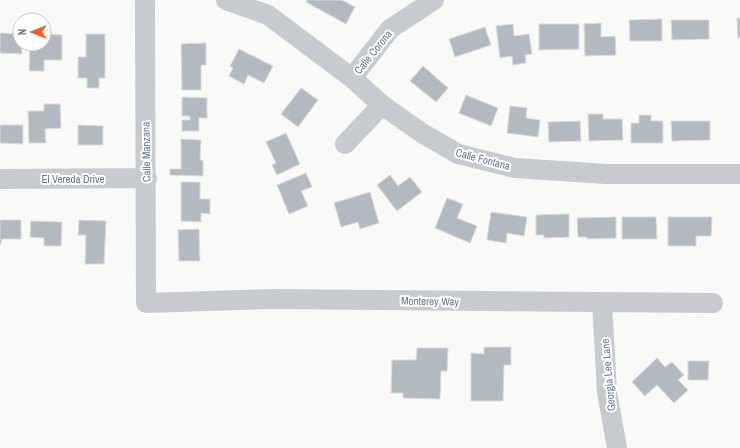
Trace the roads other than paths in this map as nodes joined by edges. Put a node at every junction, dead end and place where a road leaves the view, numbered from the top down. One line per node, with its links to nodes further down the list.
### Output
1 (145, 0): 8 (street, Calle Manzana)
2 (226, 0): 4 (street, Calle Fontana)
3 (434, 0): 4 (street, Calle Corona)
4 (352, 78): 5 (street, Calle Fontana)
5 (382, 105): 6 (street); 7 (street, Calle Fontana)
6 (345, 144)
7 (740, 174)
8 (147, 178): 9 (street, El Vereda Drive); 11 (street, Calle Manzana)
9 (0, 179)
10 (602, 302): 11 (street, Monterey Way); 12 (street, Monterey Way); 13 (street, Georgia Lee Lane)
11 (146, 303)
12 (713, 303)
13 (617, 448)

